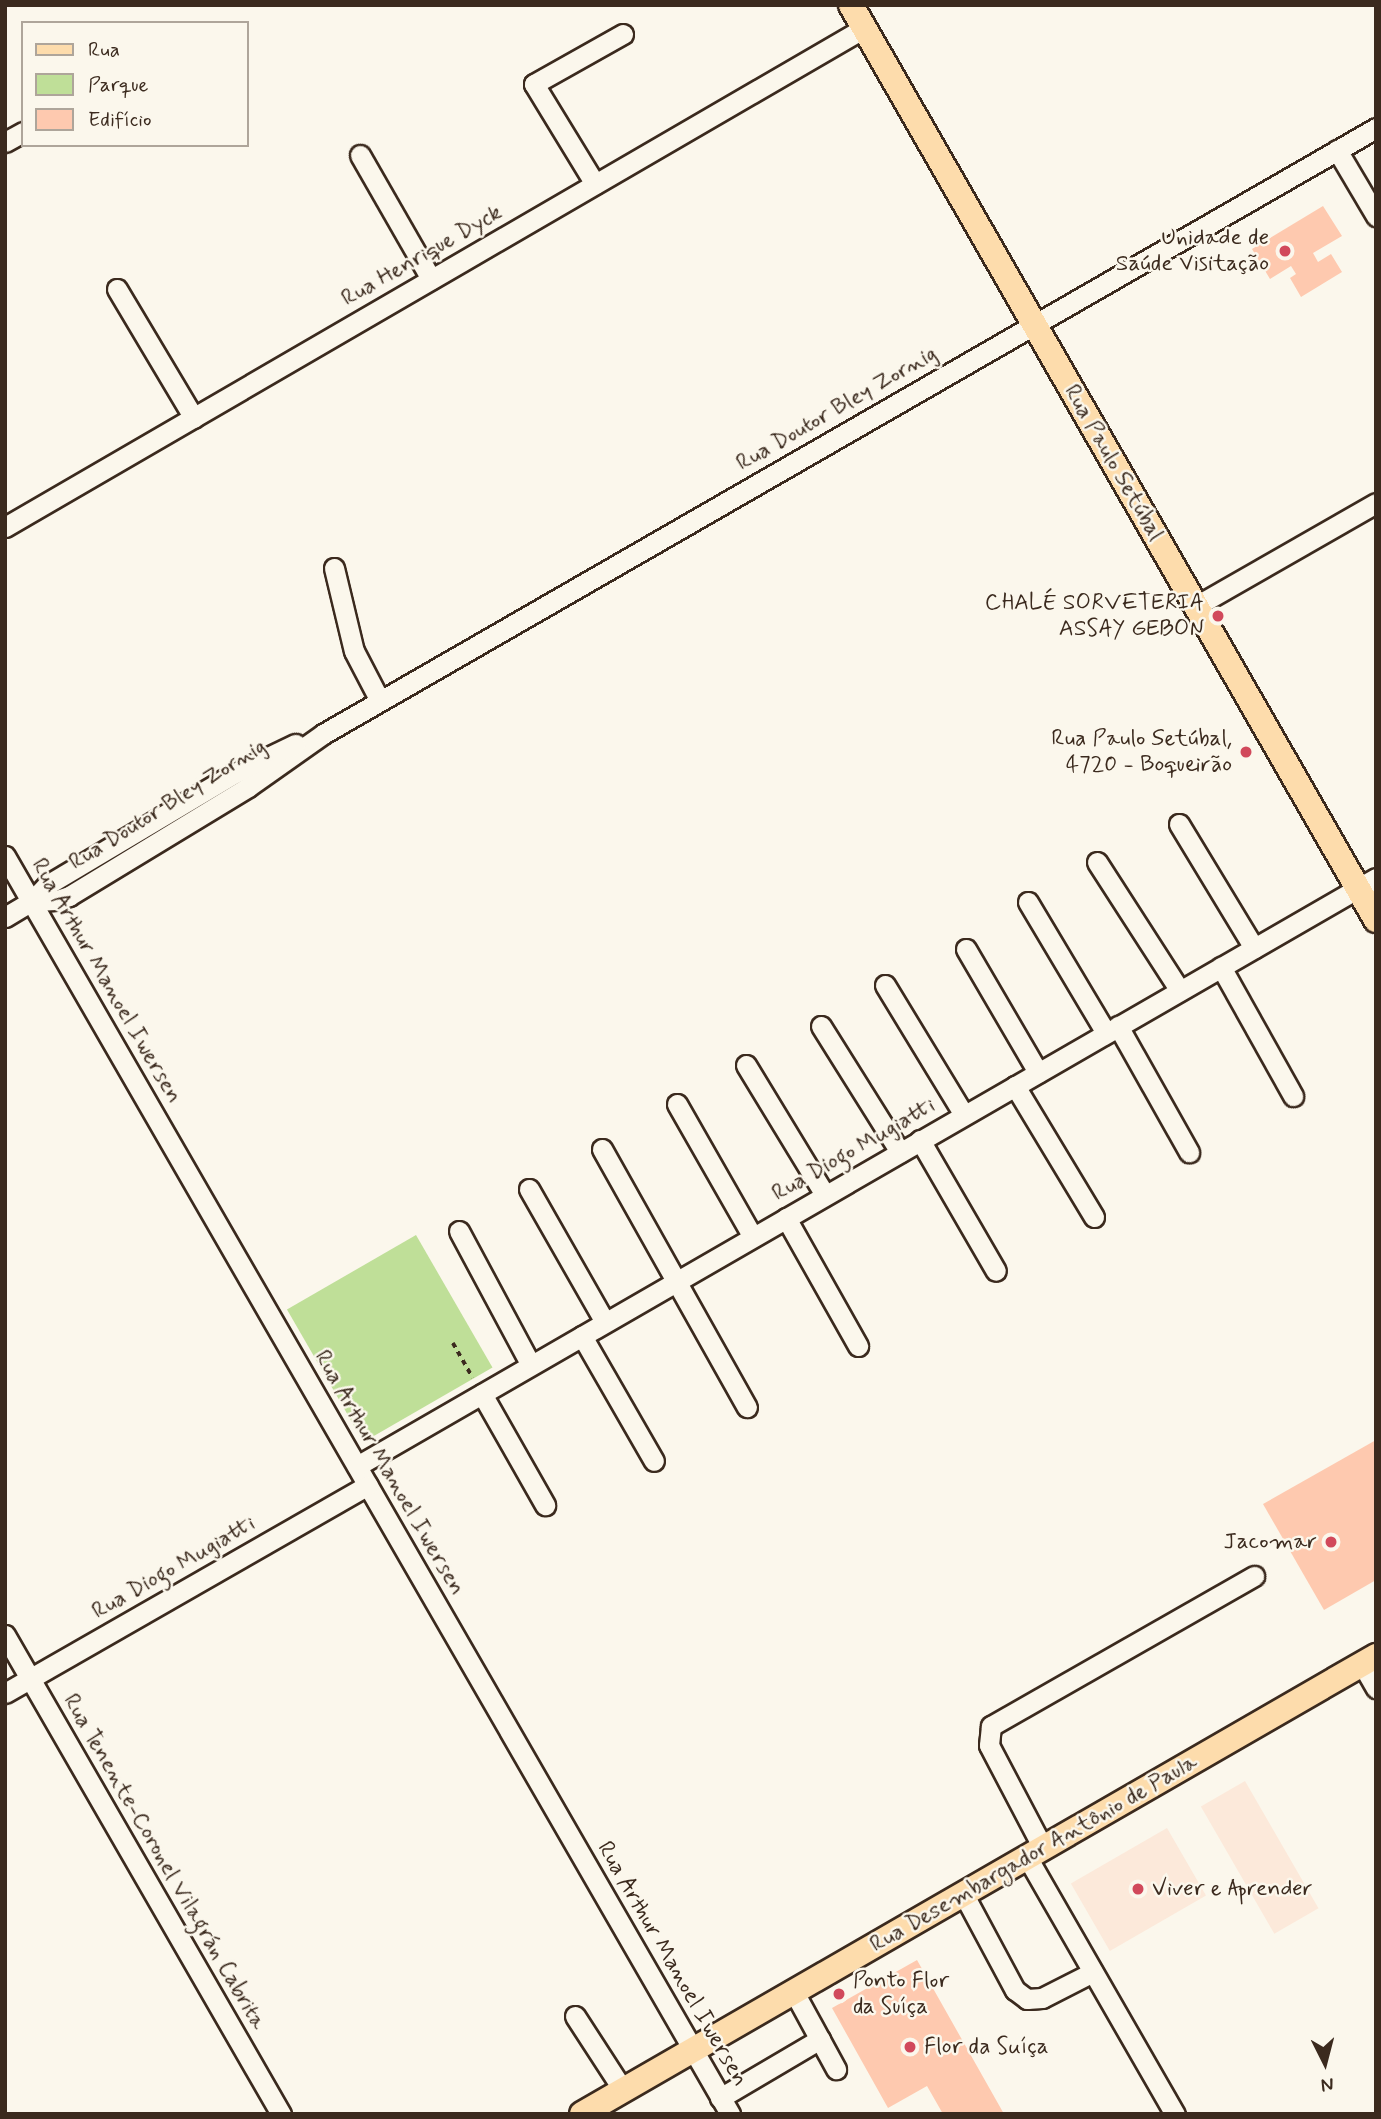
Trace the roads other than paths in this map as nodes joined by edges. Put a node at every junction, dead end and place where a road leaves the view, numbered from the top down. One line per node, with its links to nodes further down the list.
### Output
1 (851, 5): 2 (main road, Rua Paulo Setúbal)
2 (864, 28): 9 (street, Rua Henrique Dyck); 13 (main road, Rua Paulo Setúbal)
3 (623, 34): 9 (street)
4 (1376, 128): 7 (street, Rua Doutor Bley Zornig)
5 (21, 133): 6 (street)
6 (5, 142)
7 (1338, 150): 10 (street); 13 (street, Rua Doutor Bley Zornig)
8 (360, 155): 11 (street)
9 (595, 184): 11 (street, Rua Henrique Dyck)
10 (1376, 216)
11 (431, 279): 14 (street, Rua Henrique Dyck)
12 (117, 289): 14 (street)
13 (1034, 324): 18 (main road, Rua Paulo Setúbal); 19 (street, Rua Doutor Bley Zornig)
14 (194, 418): 16 (street, Rua Henrique Dyck)
15 (1376, 503): 18 (street)
16 (5, 527)
17 (334, 568): 19 (street)
18 (1196, 606): 23 (main road, Rua Paulo Setúbal)
19 (380, 701): 24 (street, Rua Doutor Bley Zornig)
20 (1179, 824): 28 (street)
21 (5, 856): 24 (street, Rua Arthur Manoel Iwersen)
22 (1097, 862): 32 (street)
23 (1366, 883): 27 (main road, Rua Paulo Setúbal); 28 (street, Rua Diogo Mugiatti)
24 (32, 901): 26 (street, Rua Doutor Bley Zornig); 60 (street, Rua Arthur Manoel Iwersen)
25 (1028, 902): 34 (street)
26 (5, 917)
27 (1376, 920)
28 (1254, 947): 30 (street, Rua Diogo Mugiatti)
29 (966, 949): 36 (street)
30 (1221, 967): 32 (street, Rua Diogo Mugiatti); 38 (street)
31 (885, 985): 40 (street)
32 (1180, 990): 34 (street, Rua Diogo Mugiatti)
33 (821, 1026): 43 (street)
34 (1112, 1030): 36 (street, Rua Diogo Mugiatti); 44 (street)
35 (746, 1065): 46 (street)
36 (1038, 1072): 37 (street, Rua Diogo Mugiatti)
37 (1015, 1086): 40 (street, Rua Diogo Mugiatti); 47 (street)
38 (1293, 1096)
39 (677, 1104): 50 (street)
40 (964, 1115): 41 (street, Rua Diogo Mugiatti)
41 (920, 1140): 43 (street, Rua Diogo Mugiatti); 51 (street)
42 (601, 1149): 52 (street)
43 (900, 1152): 46 (street, Rua Diogo Mugiatti)
44 (1189, 1152)
45 (529, 1189): 53 (street)
46 (825, 1195): 48 (street, Rua Diogo Mugiatti)
47 (1094, 1217)
48 (786, 1218): 50 (street, Rua Diogo Mugiatti); 55 (street)
49 (459, 1231): 56 (street)
50 (753, 1237): 52 (street, Rua Diogo Mugiatti)
51 (996, 1271)
52 (676, 1281): 53 (street, Rua Diogo Mugiatti); 58 (street)
53 (605, 1322): 54 (street, Rua Diogo Mugiatti)
54 (582, 1336): 56 (street, Rua Diogo Mugiatti); 59 (street)
55 (858, 1346)
56 (531, 1365): 57 (street, Rua Diogo Mugiatti)
57 (482, 1394): 60 (street, Rua Diogo Mugiatti); 62 (street)
58 (747, 1407)
59 (654, 1461)
60 (357, 1466): 61 (street, Rua Arthur Manoel Iwersen)
61 (368, 1485): 66 (street, Rua Diogo Mugiatti); 75 (street, Rua Arthur Manoel Iwersen)
62 (545, 1505)
63 (1254, 1576): 69 (street)
64 (5, 1635): 66 (street, Rua Tenente-Coronel Vilagrán Cabrita)
65 (1369, 1660): 67 (street); 69 (main road, Rua Desembargador Antônio de Paula)
66 (31, 1679): 68 (street, Rua Diogo Mugiatti); 79 (street, Rua Tenente-Coronel Vilagrán Cabrita)
67 (1376, 1688)
68 (5, 1693)
69 (1035, 1852): 70 (main road, Rua Desembargador Antônio de Paula); 71 (street)
70 (964, 1895): 71 (street); 72 (main road, Rua Desembargador Antônio de Paula)
71 (1093, 1972): 81 (street)
72 (794, 1992): 74 (street); 75 (main road, Rua Desembargador Antônio de Paula)
73 (575, 2016): 77 (street)
74 (820, 2039): 76 (street); 78 (street)
75 (693, 2050): 77 (main road, Rua Desembargador Antônio de Paula); 78 (street, Rua Arthur Manoel Iwersen)
76 (836, 2069)
77 (623, 2090): 80 (main road, Rua Desembargador Antônio de Paula)
78 (725, 2106)
79 (281, 2114)
80 (582, 2114)
81 (1175, 2114)

